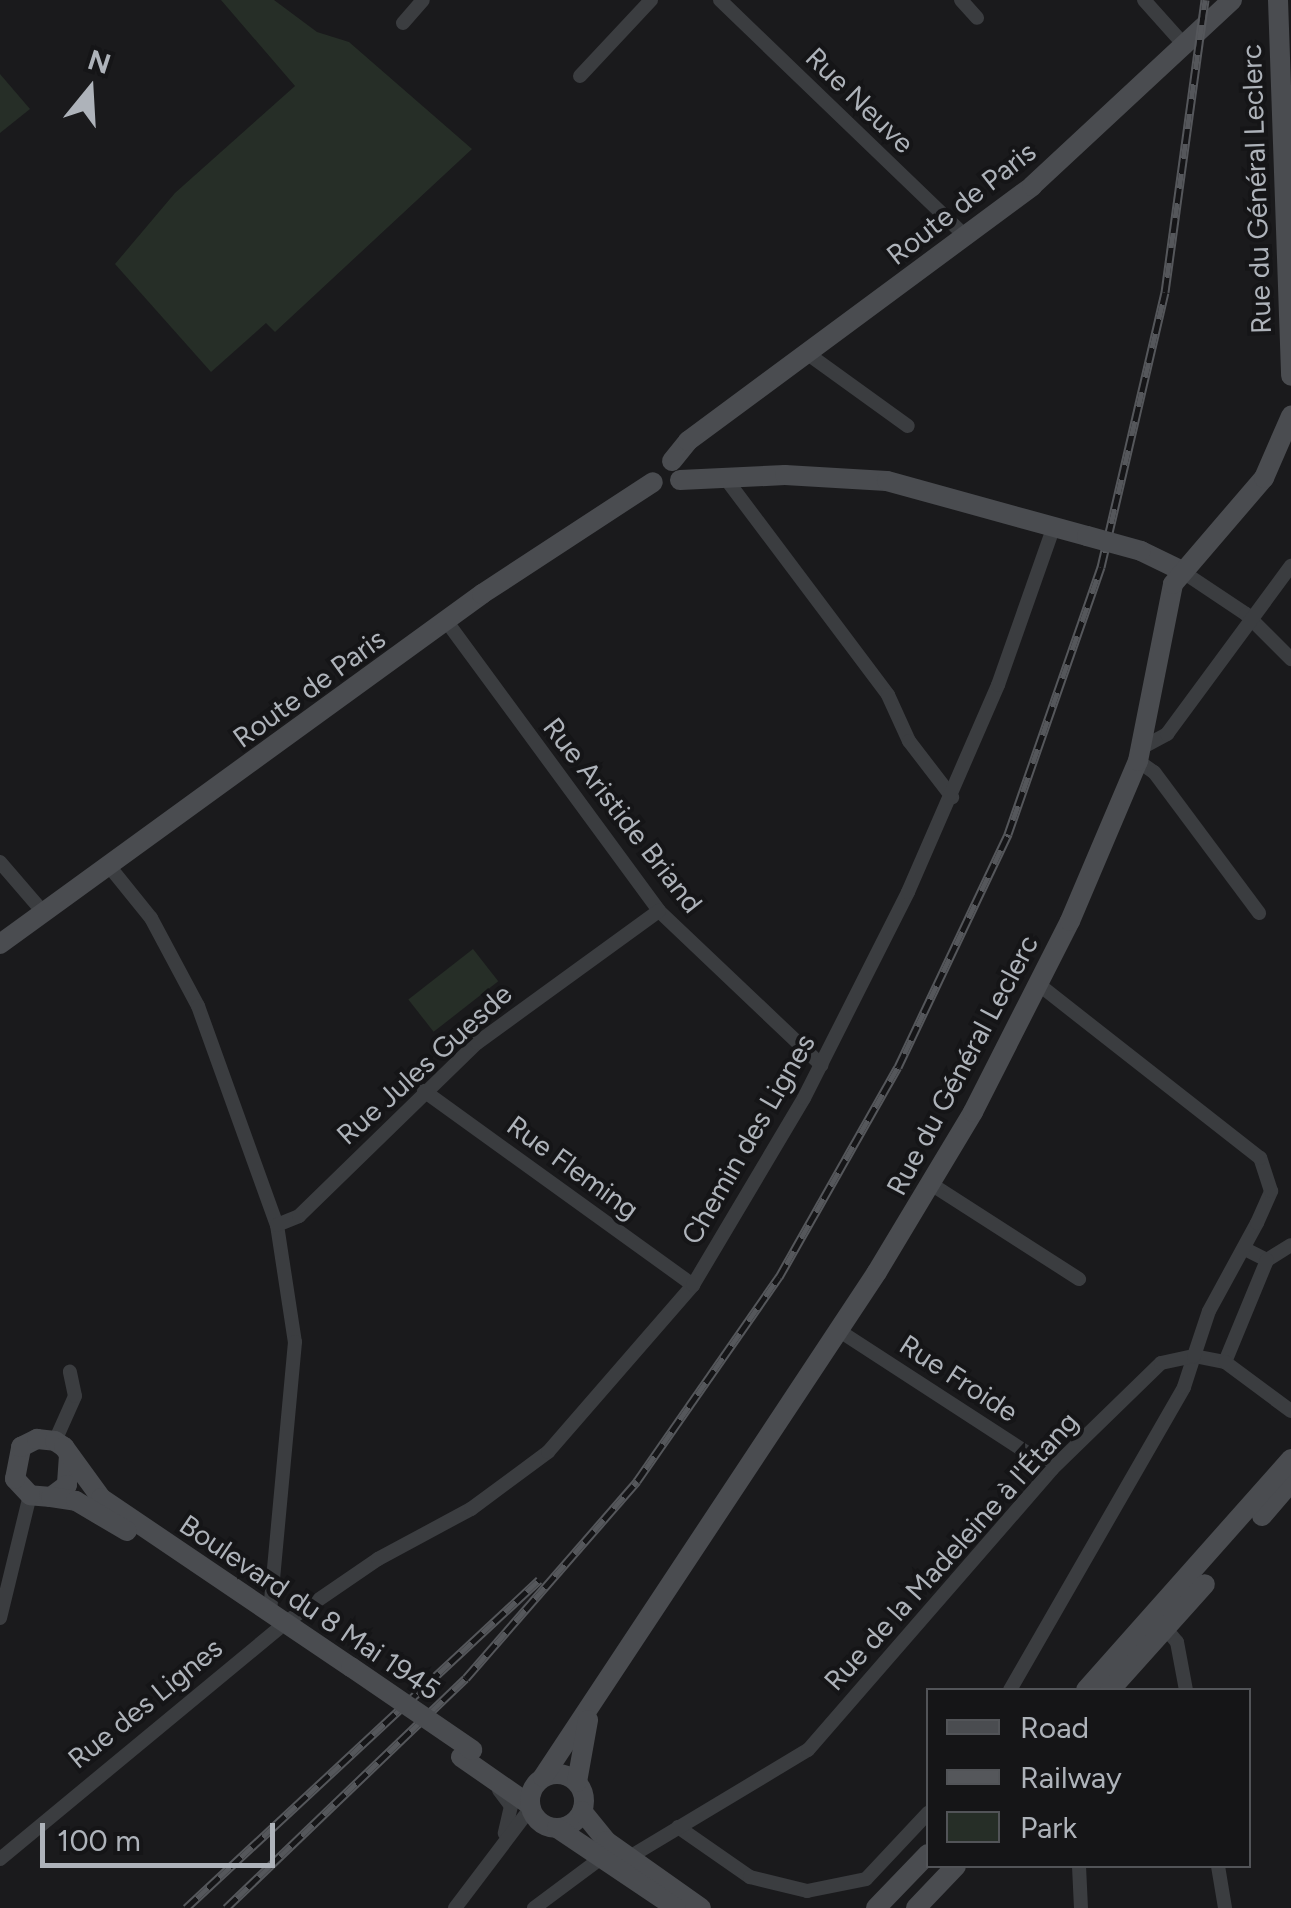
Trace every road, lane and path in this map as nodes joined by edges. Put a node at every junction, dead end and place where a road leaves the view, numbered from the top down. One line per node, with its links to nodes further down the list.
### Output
1 (423, 0): 10 (street)
2 (651, 0): 12 (street)
3 (720, 0): 13 (street, Rue Neuve)
4 (961, 0): 9 (street)
5 (1247, 0): 8 (main road, Route de Paris)
6 (1278, 0): 15 (main road, Rue du Général Leclerc)
7 (1150, 2): 11 (street)
8 (1229, 5): 11 (main road, Route de Paris)
9 (977, 18)
10 (404, 22)
11 (1186, 47): 13 (main road, Route de Paris)
12 (580, 76)
13 (965, 236): 14 (main road, Route de Paris)
14 (808, 354): 17 (street); 18 (main road, Route de Paris)
15 (1291, 376)
16 (1291, 416): 22 (main road, Rue du Général Leclerc)
17 (908, 426)
18 (676, 470): 19 (main road); 24 (main road, Route de Paris)
19 (726, 480): 20 (main road); 27 (street)
20 (1054, 526): 22 (main road, bridge); 27 (street, Chemin des Lignes)
21 (1291, 566): 23 (street)
22 (1180, 570): 23 (street); 26 (main road, Rue du Général Leclerc)
23 (1250, 617): 25 (street); 26 (street)
24 (447, 622): 29 (main road, Route de Paris); 30 (street, Rue Aristide Briand)
25 (1291, 660)
26 (1140, 754): 32 (street); 34 (main road, Rue du Général Leclerc)
27 (952, 797): 35 (street, Chemin des Lignes)
28 (0, 862): 31 (street)
29 (106, 868): 31 (main road, Route de Paris); 38 (street)
30 (659, 911): 35 (street, Rue Aristide Briand); 36 (street, Rue Jules Guesde)
31 (43, 912): 33 (main road, Route de Paris)
32 (1259, 912)
33 (0, 944)
34 (1039, 986): 37 (main road, Rue du Général Leclerc); 40 (street)
35 (820, 1065): 43 (street, Chemin des Lignes)
36 (424, 1091): 38 (street, Rue Jules Guesde); 43 (street, Rue Fleming)
37 (932, 1184): 42 (street); 44 (main road, Rue du Général Leclerc)
38 (277, 1226): 59 (street)
39 (1291, 1245): 41 (street)
40 (1245, 1249): 41 (street); 45 (street)
41 (1267, 1260): 46 (street)
42 (1079, 1279)
43 (693, 1284): 59 (street, Chemin des Lignes)
44 (838, 1330): 53 (street, Rue Froide); 65 (main road, Rue du Général Leclerc)
45 (1194, 1356): 46 (street); 53 (street, Rue de la Madeleine à l'Étang); 61 (street)
46 (1225, 1362): 48 (street)
47 (70, 1372): 51 (street)
48 (1291, 1411)
49 (28, 1442): 50 (main road); 51 (main road); 54 (main road)
50 (0, 1446)
51 (62, 1448): 56 (main road); 57 (main road, Boulevard du 8 Mai 1945)
52 (1291, 1460): 62 (main road)
53 (1052, 1468): 72 (street, Rue de la Madeleine à l'Étang)
54 (7, 1472): 56 (main road)
55 (1291, 1482): 60 (main road)
56 (40, 1496): 57 (main road, Boulevard du 8 Mai 1945); 58 (street)
57 (198, 1569): 59 (main road, Boulevard du 8 Mai 1945)
58 (0, 1614)
59 (270, 1616): 66 (main road, Boulevard du 8 Mai 1945); 78 (street, Rue des Lignes)
60 (1166, 1629): 63 (main road); 64 (street)
61 (1011, 1688)
62 (1088, 1688)
63 (1112, 1688)
64 (1186, 1688)
65 (592, 1706): 67 (main road, Rue du Général Leclerc); 68 (main road)
66 (467, 1754): 67 (main road, Boulevard du 8 Mai 1945); 69 (main road, Boulevard du 8 Mai 1945); 74 (street)
67 (540, 1779): 68 (main road); 69 (main road)
68 (576, 1782): 70 (main road)
69 (530, 1807): 73 (main road); 74 (street)
70 (582, 1812): 73 (main road); 77 (main road)
71 (926, 1816): 79 (street)
72 (678, 1827): 77 (street, Rue de la Madeleine à l'Étang); 79 (street)
73 (557, 1828): 76 (main road)
74 (497, 1852): 85 (street)
75 (926, 1856): 84 (main road)
76 (601, 1858): 86 (street); 87 (main road)
77 (628, 1858): 88 (main road)
78 (0, 1859)
79 (880, 1867): 84 (street)
80 (935, 1868): 90 (main road)
81 (954, 1868): 91 (main road)
82 (1079, 1868): 92 (street)
83 (1218, 1868): 93 (street)
84 (897, 1886): 89 (main road)
85 (455, 1908)
86 (534, 1908)
87 (676, 1908)
88 (701, 1908)
89 (876, 1908)
90 (898, 1908)
91 (916, 1908)
92 (1081, 1908)
93 (1226, 1908)

